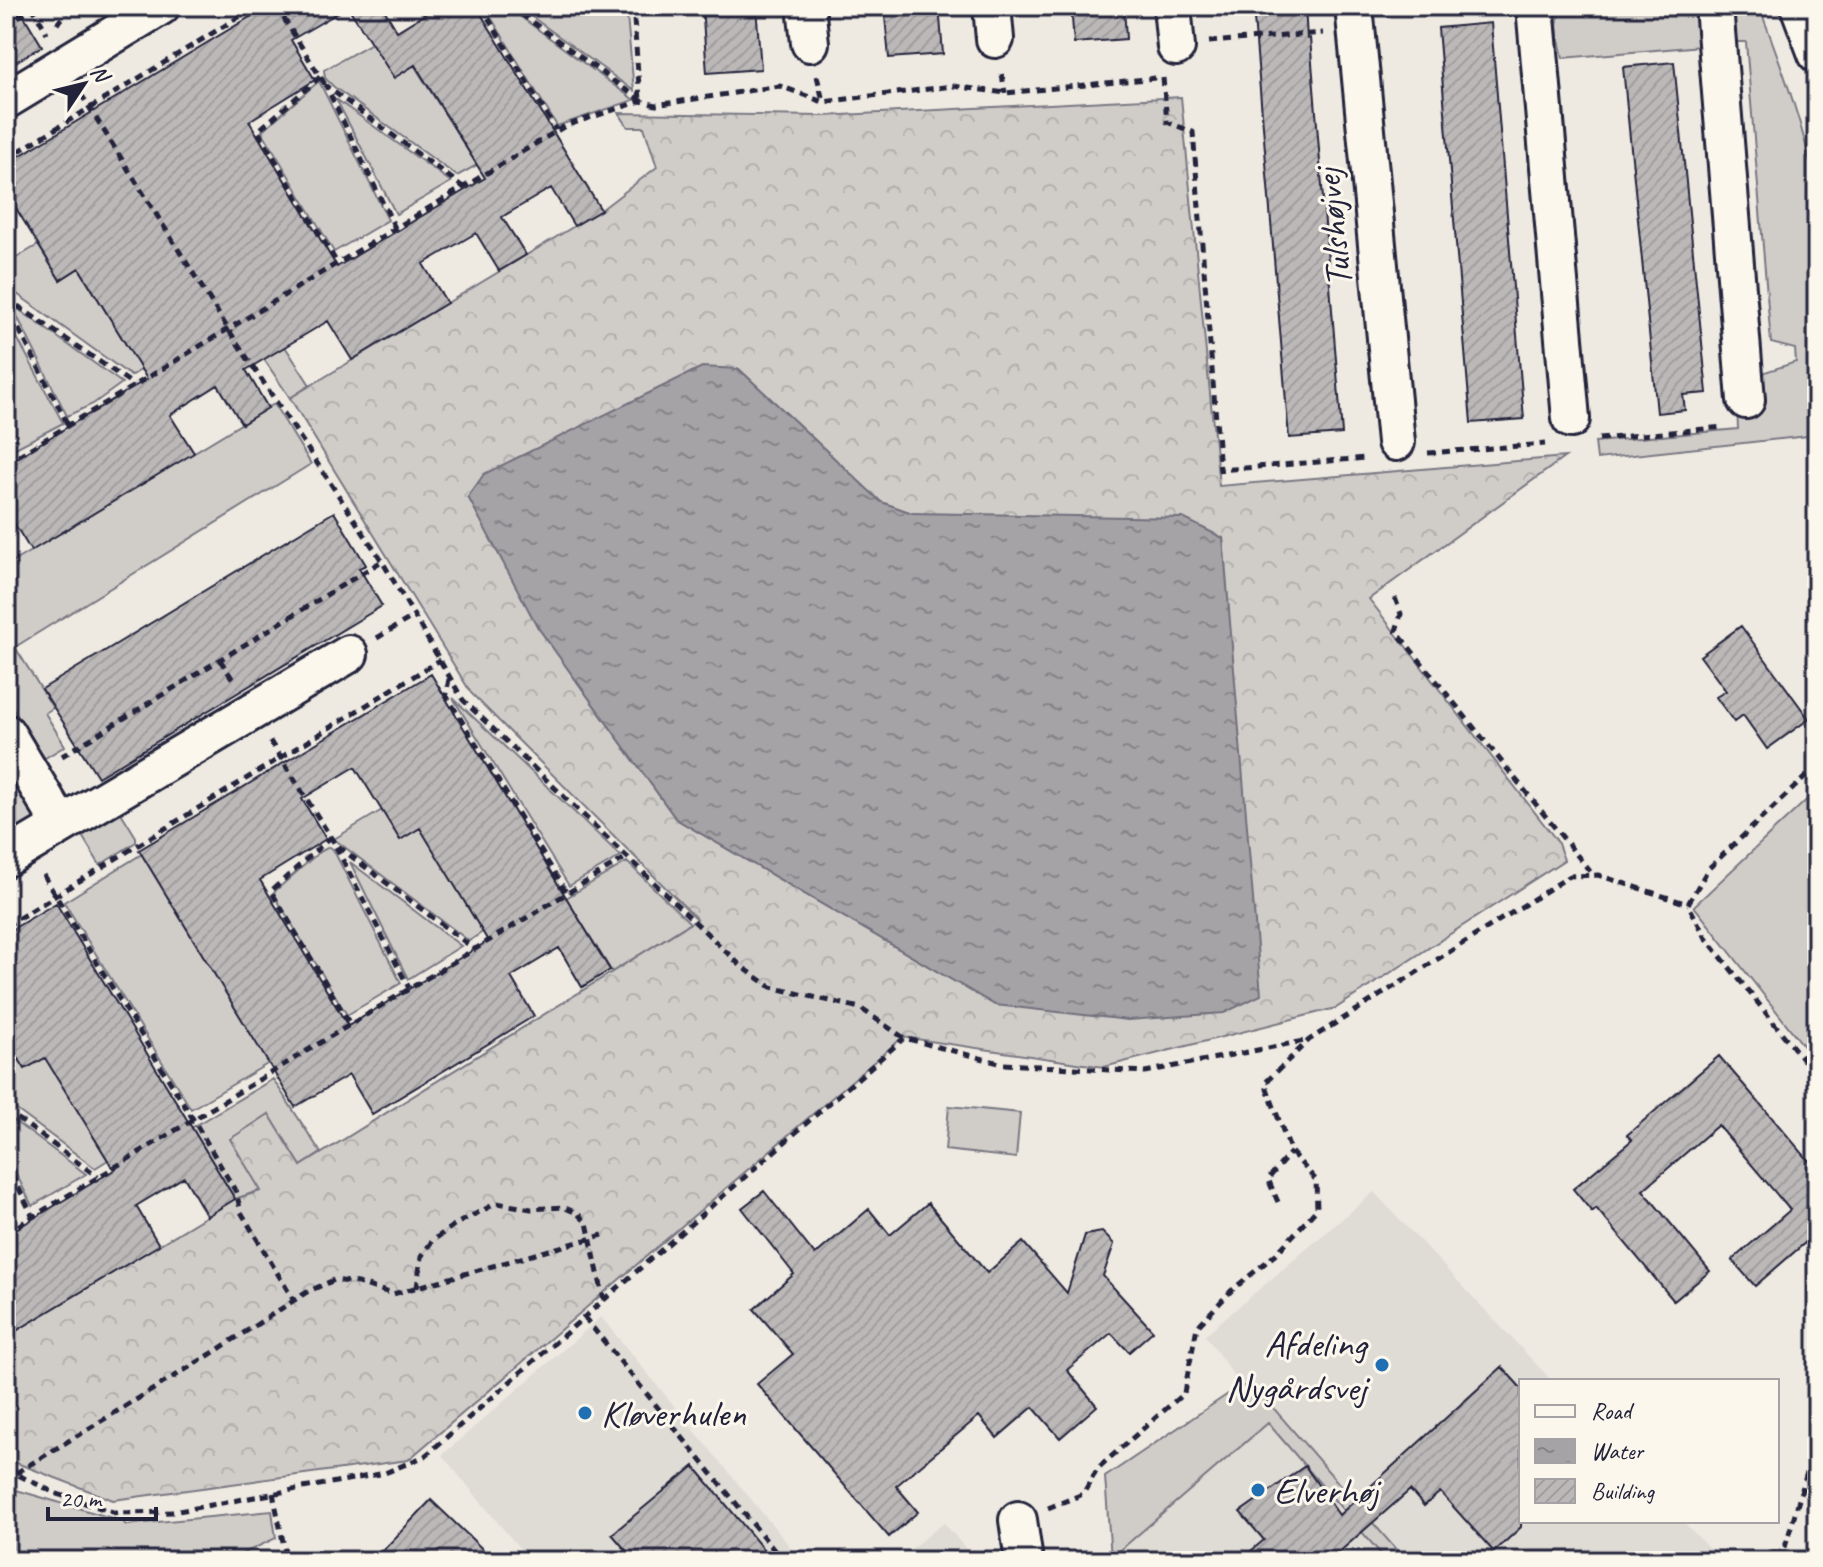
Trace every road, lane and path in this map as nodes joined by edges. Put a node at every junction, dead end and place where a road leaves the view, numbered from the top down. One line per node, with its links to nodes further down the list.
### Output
1 (71, 6): 13 (path)
2 (161, 6): 20 (street)
3 (257, 6): 25 (path)
4 (276, 6): 21 (path)
5 (481, 6): 26 (path)
6 (510, 6): 24 (path)
7 (633, 6): 24 (path)
8 (806, 6): 17 (street)
9 (1172, 6): 18 (street)
10 (1535, 6): 36 (street)
11 (1714, 6): 35 (street)
12 (1799, 6): 19 (street)
13 (32, 7): 15 (path)
14 (1355, 18): 16 (path); 38 (street, Tulshøjvej)
15 (6, 24)
16 (1216, 41)
17 (810, 43)
18 (1176, 47): 24 (path)
19 (1817, 54)
20 (64, 65): 23 (street); 25 (path)
21 (320, 77): 22 (path); 30 (path)
22 (326, 86): 28 (path); 29 (path)
23 (6, 100)
24 (641, 101): 26 (path)
25 (90, 107): 27 (path); 33 (path)
26 (556, 130): 28 (path)
27 (6, 159)
28 (463, 187): 29 (path)
29 (395, 228): 30 (path)
30 (337, 263): 33 (path)
31 (6, 298): 34 (path)
32 (6, 304): 37 (path)
33 (228, 329): 34 (path); 40 (path)
34 (135, 385): 37 (path)
35 (1746, 400)
36 (1571, 419)
37 (68, 425): 39 (path)
38 (1396, 442)
39 (7, 461)
40 (382, 561): 43 (path); 49 (path)
41 (1395, 598): 55 (path)
42 (349, 654): 45 (street)
43 (440, 660): 44 (path); 47 (path)
44 (449, 677): 53 (path); 56 (path)
45 (253, 713): 47 (path); 50 (street)
46 (6, 733): 49 (street)
47 (280, 757): 51 (path); 57 (path)
48 (1817, 766): 58 (path)
49 (31, 775): 50 (street)
50 (61, 825): 54 (street)
51 (331, 837): 52 (path); 62 (path)
52 (335, 844): 60 (path); 61 (path)
53 (627, 857): 56 (path); 63 (path)
54 (6, 858)
55 (1593, 876): 58 (path); 64 (path)
56 (566, 892): 60 (path)
57 (56, 895): 59 (path); 67 (path)
58 (1688, 904): 65 (path)
59 (6, 926)
60 (473, 948): 61 (path)
61 (409, 988): 62 (path)
62 (350, 1024): 67 (path)
63 (904, 1038): 64 (path); 77 (path)
64 (1309, 1040): 68 (path)
65 (1817, 1077)
66 (6, 1110): 70 (path)
67 (193, 1119): 70 (path); 78 (path)
68 (1291, 1152): 71 (path); 84 (path)
69 (6, 1162): 72 (path)
70 (98, 1177): 72 (path)
71 (1278, 1202)
72 (33, 1217): 73 (path)
73 (6, 1233)
74 (603, 1235): 75 (path)
75 (589, 1238): 76 (path); 76 (path); 77 (path)
76 (417, 1288): 78 (path)
77 (604, 1300): 79 (path)
78 (294, 1301): 82 (path)
79 (584, 1317): 83 (path); 86 (path)
80 (1817, 1438): 88 (path)
81 (6, 1469): 82 (path)
82 (16, 1473): 83 (path)
83 (273, 1493): 85 (path)
84 (1018, 1520): 87 (street)
85 (287, 1561)
86 (783, 1561)
87 (1024, 1561)
88 (1781, 1561)

